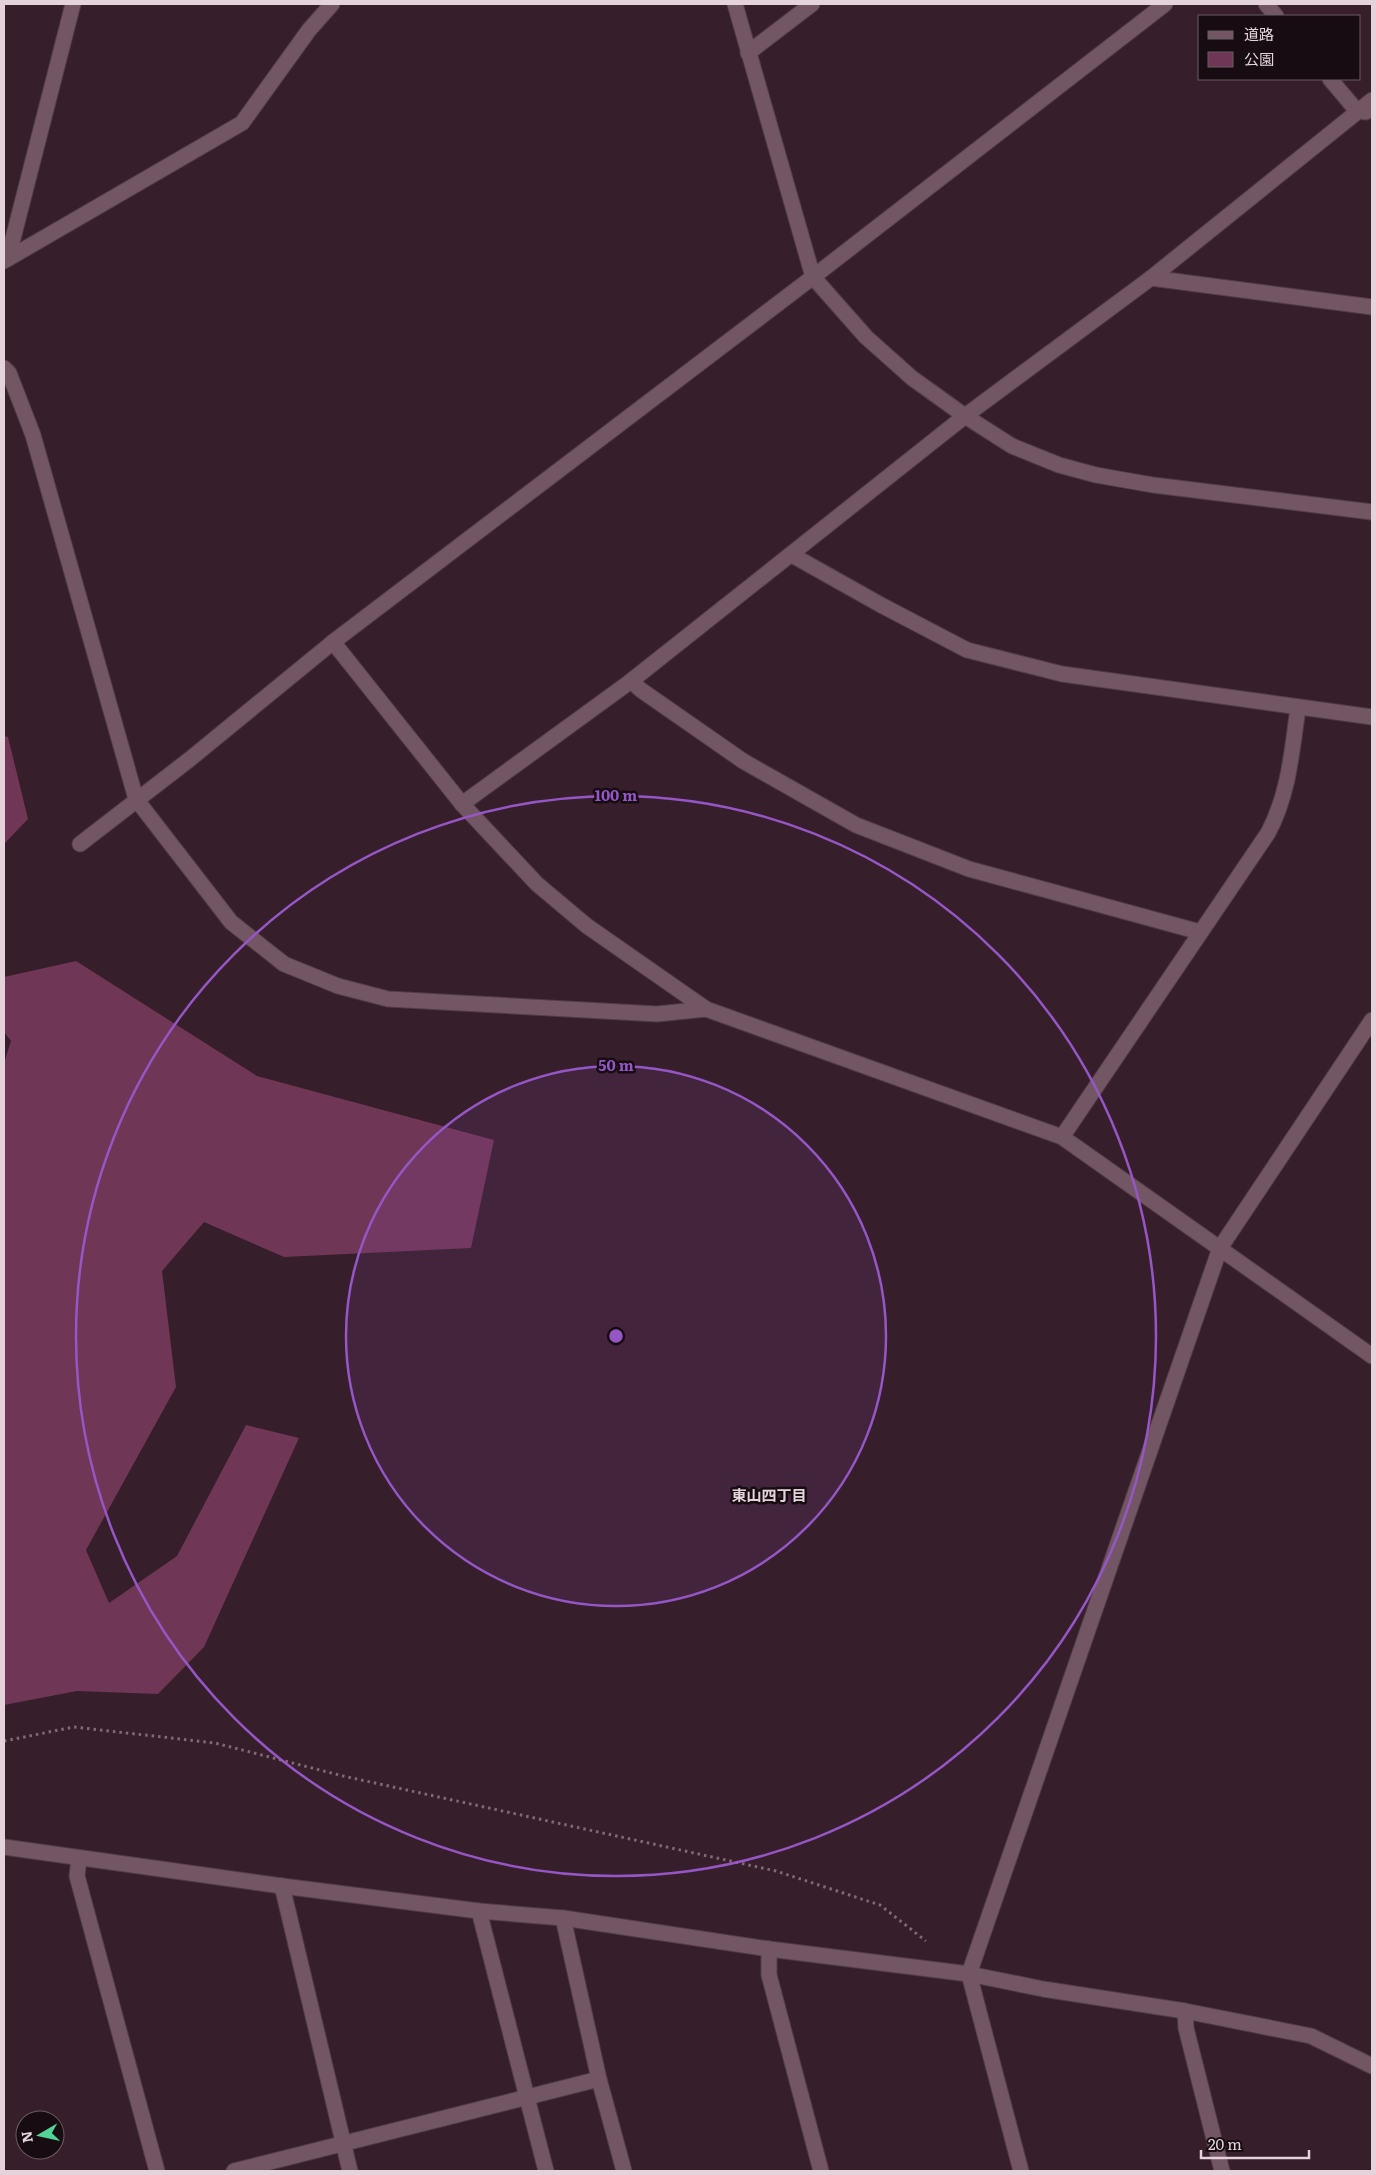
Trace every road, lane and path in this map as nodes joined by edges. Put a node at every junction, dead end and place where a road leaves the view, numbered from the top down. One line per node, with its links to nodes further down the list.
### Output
1 (73, 4): 12 (street)
2 (332, 4): 12 (street)
3 (735, 4): 8 (street)
4 (812, 4): 8 (street)
5 (1165, 4): 13 (street)
6 (1266, 4): 7 (street)
7 (1275, 15)
8 (748, 53): 13 (street)
9 (1331, 80): 11 (street)
10 (1372, 100): 11 (street)
11 (1365, 112): 14 (street)
12 (6, 260)
13 (813, 277): 17 (street); 20 (street)
14 (1151, 278): 15 (street); 17 (street)
15 (1372, 307)
16 (4, 368): 24 (street)
17 (965, 416): 18 (street); 19 (street)
18 (1372, 512)
19 (792, 555): 21 (street); 22 (street)
20 (333, 642): 24 (street); 25 (street)
21 (631, 681): 25 (street); 27 (street)
22 (1298, 708): 23 (street); 27 (street)
23 (1372, 717)
24 (136, 800): 26 (street); 28 (street)
25 (462, 804): 28 (street)
26 (80, 844)
27 (1200, 932): 30 (street)
28 (706, 1009): 30 (street)
29 (1372, 1020): 31 (street)
30 (1062, 1137): 31 (street)
31 (1220, 1248): 32 (street); 41 (street)
32 (1372, 1356)
33 (4, 1741): 39 (path)
34 (4, 1847): 35 (street)
35 (80, 1858): 36 (street); 47 (street)
36 (282, 1886): 37 (street); 46 (street)
37 (479, 1911): 38 (street); 45 (street)
38 (562, 1918): 40 (street); 44 (street)
39 (932, 1945)
40 (769, 1948): 41 (street); 52 (street)
41 (970, 1974): 42 (street); 53 (street)
42 (1185, 2011): 43 (street); 54 (street)
43 (1372, 2066)
44 (599, 2079): 45 (street); 51 (street)
45 (527, 2097): 46 (street); 50 (street)
46 (343, 2144): 48 (street); 49 (street)
47 (157, 2171)
48 (234, 2171)
49 (350, 2171)
50 (546, 2171)
51 (624, 2171)
52 (821, 2171)
53 (1021, 2171)
54 (1222, 2171)

